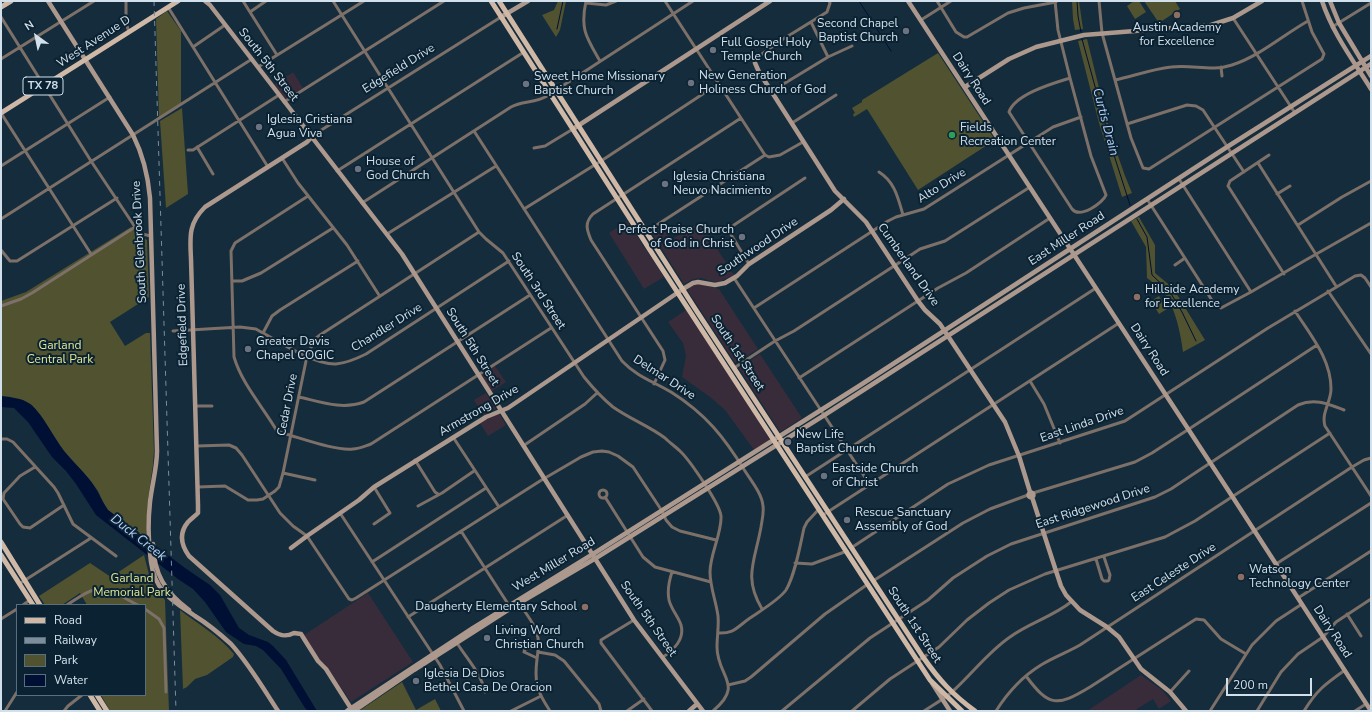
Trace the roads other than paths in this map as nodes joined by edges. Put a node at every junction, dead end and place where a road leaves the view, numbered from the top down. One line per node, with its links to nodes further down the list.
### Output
1 (11, 1): 31 (main road)
2 (48, 1): 43 (street, South Glenbrook Drive)
3 (94, 1): 43 (street)
4 (126, 1): 48 (street)
5 (178, 1): 32 (main road, West Avenue D / TX 78)
6 (243, 1): 34 (street)
7 (266, 1): 34 (street)
8 (333, 1): 37 (street, South 3rd Street)
9 (364, 1): 37 (street)
10 (444, 1): 56 (street)
11 (491, 1): 39 (main road, South 1st Street)
12 (499, 1): 35 (main road, South 1st Street)
13 (528, 1): 35 (street)
14 (616, 1): 28 (street)
15 (665, 1): 36 (street)
16 (693, 1): 36 (street)
17 (770, 1): 55 (street)
18 (829, 1): 44 (street)
19 (908, 1): 41 (street, Dairy Road)
20 (937, 1): 33 (street)
21 (951, 1): 33 (street)
22 (1099, 1): 49 (street)
23 (1262, 1): 40 (street)
24 (1302, 1): 42 (street)
25 (1322, 1): 47 (street)
26 (1330, 1): 45 (street)
27 (208, 2): 46 (street, South 5th Street)
28 (586, 2): 66 (street)
29 (1055, 2): 33 (street); 50 (street)
30 (1371, 3): 45 (street)
31 (1, 7)
32 (168, 7): 48 (main road, West Avenue D / TX 78); 51 (street)
33 (941, 8): 41 (street)
34 (250, 12): 59 (street)
35 (507, 14): 39 (street); 54 (main road, South 1st Street)
36 (673, 14): 55 (street); 66 (street)
37 (342, 15): 56 (street, South 3rd Street); 59 (street)
38 (1, 17): 53 (street)
39 (501, 17): 57 (main road, South 1st Street); 83 (street, Edgefield Drive)
40 (1233, 18): 49 (street); 58 (street)
41 (921, 20): 81 (street, Dairy Road)
42 (1308, 21): 58 (street); 82 (street)
43 (61, 22): 53 (street); 65 (street, South Glenbrook Drive)
44 (810, 22): 61 (street); 64 (street)
45 (1339, 23): 47 (street); 67 (street)
46 (225, 25): 51 (street); 63 (street, South 5th Street)
47 (1332, 27): 69 (street)
48 (129, 32): 65 (main road, West Avenue D / TX 78)
49 (1102, 34): 50 (street); 77 (street)
50 (1060, 40): 76 (street); 81 (street)
51 (193, 46): 78 (street)
52 (852, 46): 61 (street)
53 (20, 47): 62 (street); 80 (street)
54 (529, 48): 57 (street); 85 (main road, South 1st Street)
55 (696, 49): 79 (street); 102 (street)
56 (365, 51): 83 (street, South 3rd Street); 91 (street)
57 (524, 52): 87 (main road, South 1st Street); 98 (street)
58 (1256, 53): 71 (street); 82 (street)
59 (277, 55): 70 (street)
60 (1371, 56): 67 (street, East Miller Road)
61 (828, 57): 86 (street)
62 (1, 59)
63 (252, 59): 70 (street, South 5th Street); 78 (street)
64 (755, 59): 86 (street, Cumberland Drive)
65 (85, 60): 80 (main road, West Avenue D / TX 78); 90 (street, South Glenbrook Drive)
66 (600, 61): 85 (street)
67 (1362, 61): 69 (street, East Miller Road); 72 (street)
68 (1371, 64): 72 (street, East Miller Road)
69 (1356, 65): 73 (street); 92 (street, East Miller Road)
70 (258, 67): 88 (street, South 5th Street)
71 (1221, 67): 74 (street); 77 (street)
72 (1366, 67): 73 (street, East Miller Road); 75 (street)
73 (1360, 72): 84 (street); 94 (street, East Miller Road)
74 (1222, 76)
75 (1371, 76)
76 (1070, 78): 95 (street); 109 (street)
77 (1115, 80): 101 (street)
78 (216, 83): 97 (street); 106 (street)
79 (718, 84): 96 (street); 122 (street)
80 (44, 86): 93 (main road, West Avenue D / TX 78); 100 (street)
81 (965, 87): 115 (street, Dairy Road)
82 (1278, 87): 92 (street); 103 (street)
83 (388, 88): 98 (street, South 3rd Street); 107 (street, Edgefield Drive)
84 (1371, 89)
85 (556, 90): 87 (street); 102 (main road, South 1st Street)
86 (772, 92): 99 (street, Cumberland Drive)
87 (550, 94): 104 (main road, South 1st Street); 105 (street)
88 (279, 95): 91 (street, South 5th Street); 97 (street)
89 (836, 95): 99 (street)
90 (110, 97): 100 (street); 106 (street, South Glenbrook Drive)
91 (284, 102): 107 (street, South 5th Street)
92 (1291, 107): 94 (street); 111 (street, East Miller Road)
93 (2, 111): 113 (street)
94 (1295, 113): 116 (street, East Miller Road)
95 (1081, 117): 109 (street, Alto Drive); 109 (street)
96 (741, 118): 117 (street); 141 (street)
97 (239, 120): 110 (street); 127 (street)
98 (411, 123): 120 (street, South 3rd Street); 128 (street)
99 (792, 123): 108 (street, Cumberland Drive)
100 (68, 124): 113 (street); 121 (street)
101 (1127, 124): 103 (street); 103 (street)
102 (578, 125): 104 (street); 122 (main road, South 1st Street)
103 (1214, 127): 111 (street)
104 (573, 129): 112 (street); 124 (main road, South 1st Street)
105 (474, 131): 120 (street); 126 (street, Delmar Drive)
106 (133, 135): 121 (street); 163 (street, South Glenbrook Drive)
107 (311, 138): 119 (street, Edgefield Drive); 128 (street, South 5th Street)
108 (804, 142): 117 (street); 145 (street, Cumberland Drive)
109 (1029, 142): 115 (street, Alto Drive)
110 (197, 147): 114 (street); 131 (street)
111 (1227, 147): 116 (street); 133 (street, East Miller Road)
112 (534, 148)
113 (25, 150): 125 (street); 138 (street)
114 (188, 150)
115 (1008, 154): 137 (street, Dairy Road); 150 (street, Alto Drive)
116 (1232, 154): 130 (street); 135 (street, East Miller Road)
117 (765, 155): 160 (street)
118 (1269, 155): 123 (street)
119 (282, 158): 127 (street, Edgefield Drive); 142 (street)
120 (433, 158): 139 (street, South 3rd Street); 147 (street)
121 (92, 161): 138 (street); 143 (street)
122 (601, 161): 124 (street); 141 (main road, South 1st Street)
123 (1258, 163): 130 (street); 140 (street)
124 (596, 164): 144 (main road, South 1st Street); 149 (street)
125 (1, 166)
126 (496, 166): 139 (street); 149 (street, Delmar Drive)
127 (268, 167): 199 (street, Edgefield Drive)
128 (337, 171): 147 (street, South 5th Street)
129 (879, 172): 150 (street)
130 (1244, 172): 176 (street)
131 (213, 174)
132 (805, 178): 172 (street)
133 (1179, 178): 135 (street); 146 (street, East Miller Road)
134 (1371, 181): 154 (street)
135 (1183, 185): 148 (street, East Miller Road); 186 (street)
136 (1290, 186): 140 (street)
137 (1030, 187): 151 (street, Dairy Road); 173 (street)
138 (49, 188): 152 (street); 155 (street)
139 (454, 192): 159 (street, South 3rd Street); 161 (street)
140 (1277, 194): 154 (street)
141 (623, 195): 144 (street); 160 (main road, South 1st Street)
142 (308, 196): 157 (street); 178 (street)
143 (117, 198): 155 (street); 156 (street)
144 (617, 198): 162 (main road, South 1st Street); 194 (street)
145 (844, 199): 158 (street, Cumberland Drive); 172 (street, Southwood Drive)
146 (1147, 199): 148 (street); 164 (street, East Miller Road)
147 (362, 203): 161 (street, South 5th Street)
148 (1151, 205): 167 (street, East Miller Road); 169 (street)
149 (524, 209): 204 (street, Delmar Drive)
150 (903, 215): 158 (street, Alto Drive)
151 (1050, 218): 164 (street, Dairy Road); 189 (street)
152 (1, 219)
153 (1371, 223): 168 (street)
154 (1298, 225): 168 (street)
155 (73, 226): 165 (street); 166 (street)
156 (135, 227): 163 (street); 166 (street)
157 (333, 228): 170 (street); 178 (street)
158 (872, 231): 173 (street, Cumberland Drive); 192 (street, Alto Drive)
159 (480, 232): 171 (street, South 3rd Street); 175 (street, Cedar Drive)
160 (646, 232): 162 (street); 182 (main road, South 1st Street)
161 (387, 234): 175 (street, South 5th Street)
162 (641, 235): 185 (main road, South 1st Street)
163 (151, 236): 276 (street, South Glenbrook Drive)
164 (1070, 249): 167 (street, Dairy Road); 183 (street, East Miller Road)
165 (1, 250)
166 (91, 254): 190 (street)
167 (1074, 254): 181 (street, Dairy Road); 183 (street, East Miller Road)
168 (1316, 254): 176 (street); 179 (street)
169 (1185, 258): 174 (street); 186 (street)
170 (358, 261): 187 (street); 202 (street)
171 (509, 261): 188 (street, South 3rd Street); 191 (street, Chandler Drive)
172 (749, 264): 177 (street, Southwood Drive)
173 (895, 265): 189 (street, Cumberland Drive); 205 (street)
174 (1175, 265)
175 (414, 273): 187 (street, Cedar Drive); 191 (street, South 5th Street)
176 (1284, 274): 186 (street)
177 (734, 278): 182 (street, Southwood Drive); 192 (street)
178 (232, 281): 196 (street)
179 (1336, 286): 180 (street, East Linda Drive); 184 (street, East Linda Drive)
180 (1371, 287)
181 (1096, 288): 195 (street, Dairy Road); 212 (street)
182 (683, 289): 185 (street, Southwood Drive); 198 (main road, South 1st Street)
183 (1012, 291): 203 (street, East Miller Road)
184 (1328, 291): 193 (street, East Linda Drive); 208 (street)
185 (678, 292): 194 (street, Armstrong Drive); 201 (main road, South 1st Street)
186 (1251, 292)
187 (379, 295): 209 (street, Cedar Drive)
188 (530, 295): 197 (street, South 3rd Street); 206 (street)
189 (918, 301): 203 (street, Cumberland Drive); 215 (street)
190 (1, 306)
191 (436, 308): 206 (street, South 5th Street); 209 (street, Chandler Drive)
192 (754, 308): 205 (street)
193 (1295, 311): 207 (street); 219 (street, East Linda Drive)
194 (641, 318): 204 (street, Armstrong Drive); 217 (street)
195 (1119, 323): 216 (street); 219 (street, Dairy Road)
196 (233, 327): 199 (street, Chandler Drive); 202 (street, Chandler Drive); 232 (street)
197 (551, 328): 210 (street, South 3rd Street); 214 (street)
198 (709, 328): 201 (main road); 211 (main road, South 1st Street)
199 (193, 330): 200 (street, Chandler Drive); 223 (street, Edgefield Drive)
200 (173, 331)
201 (703, 331): 213 (main road, South 1st Street)
202 (263, 333): 209 (street, Chandler Drive)
203 (946, 333): 212 (street, Cumberland Drive); 229 (street, East Miller Road)
204 (608, 340): 210 (street, Armstrong Drive); 217 (street, Delmar Drive)
205 (775, 341): 211 (street); 215 (street)
206 (457, 342): 214 (street, South 5th Street); 220 (street)
207 (1317, 345): 221 (street); 230 (street)
208 (1371, 354)
209 (306, 356): 220 (street, Cedar Drive)
210 (574, 363): 218 (street, South 3rd Street); 228 (street, Armstrong Drive)
211 (734, 367): 213 (street); 225 (main road, South 1st Street)
212 (971, 369): 222 (street, Cumberland Drive); 240 (street)
213 (729, 371): 226 (main road, South 1st Street)
214 (478, 374): 228 (street, South 5th Street); 232 (street)
215 (798, 378): 229 (street)
216 (1030, 381): 222 (street); 237 (street)
217 (654, 384): 245 (street, Delmar Drive)
218 (597, 393): 239 (street); 255 (street, South 3rd Street)
219 (1166, 395): 230 (street, Dairy Road); 237 (street, East Linda Drive)
220 (298, 397): 232 (street, Cedar Drive)
221 (1327, 404): 227 (street, East Ridgewood Drive); 231 (street); 244 (street, East Ridgewood Drive)
222 (994, 405): 241 (street, Cumberland Drive); 254 (street)
223 (195, 406): 224 (street); 238 (street, Edgefield Drive)
224 (212, 406)
225 (760, 407): 226 (main road); 235 (main road, South 1st Street)
226 (755, 410): 236 (main road, South 1st Street)
227 (1344, 410)
228 (501, 411): 233 (street, Armstrong Drive); 239 (street, South 5th Street)
229 (822, 413): 235 (street, East Miller Road); 240 (street)
230 (1189, 430): 244 (street, Dairy Road); 260 (street)
231 (1330, 433): 247 (street); 262 (street)
232 (290, 436): 249 (street, Cedar Drive)
233 (453, 437): 243 (street, Armstrong Drive); 248 (street)
234 (1, 439): 246 (street)
235 (781, 439): 236 (street, East Miller Road); 250 (main road, South 1st Street)
236 (776, 442): 245 (street, West Miller Road); 253 (main road, South 1st Street)
237 (1060, 443): 241 (street, East Linda Drive)
238 (197, 446): 256 (street, Edgefield Drive); 261 (street)
239 (523, 446): 252 (street, South 5th Street)
240 (846, 450): 250 (street); 254 (street)
241 (1019, 456): 260 (street, Cumberland Drive); 285 (street, East Linda Drive)
242 (1371, 458): 247 (street, East Celeste Drive)
243 (415, 460): 257 (street, Armstrong Drive); 259 (street)
244 (1210, 463): 262 (street, Dairy Road); 279 (street, East Ridgewood Drive)
245 (741, 464): 255 (street, West Miller Road); 319 (street, Delmar Drive)
246 (35, 467): 266 (street); 266 (street)
247 (1352, 467): 263 (street); 277 (street, East Celeste Drive)
248 (474, 471): 258 (street); 259 (street)
249 (283, 473): 251 (street); 261 (street, Cedar Drive)
250 (806, 476): 253 (street); 270 (main road, South 1st Street)
251 (315, 480)
252 (545, 480): 268 (street); 272 (street); 273 (street, South 5th Street)
253 (800, 480): 269 (main road, South 1st Street)
254 (870, 485): 270 (street)
255 (705, 486): 272 (street, West Miller Road); 283 (street, South 3rd Street)
256 (198, 487): 261 (street); 358 (street, Edgefield Drive)
257 (374, 487): 271 (street, Armstrong Drive); 275 (street)
258 (486, 488): 268 (street); 294 (street)
259 (438, 494): 267 (street)
260 (1031, 494): 279 (street, Cumberland Drive); 302 (street)
261 (268, 496): 281 (street)
262 (1232, 496): 277 (street, Dairy Road); 292 (street)
263 (1371, 496)
264 (605, 497): 280 (street)
265 (1371, 503): 296 (street)
266 (64, 505): 282 (street)
267 (418, 506)
268 (499, 507): 278 (street)
269 (819, 509): 274 (main road, South 1st Street); 295 (street)
270 (829, 512): 274 (street); 285 (main road, South 1st Street)
271 (340, 513): 281 (street, Armstrong Drive); 294 (street)
272 (663, 513): 280 (street, West Miller Road); 283 (street)
273 (568, 515): 291 (street, South 5th Street); 297 (street)
274 (823, 515): 287 (main road, South 1st Street)
275 (374, 524)
276 (150, 530): 321 (street, South Glenbrook Drive); 321 (street, South Glenbrook Drive)
277 (1254, 530): 296 (street, Dairy Road); 327 (street, East Celeste Drive)
278 (461, 531): 297 (street); 301 (street)
279 (1044, 533): 298 (street, Cumberland Drive); 324 (street, East Ridgewood Drive)
280 (629, 534): 291 (street, West Miller Road); 299 (street)
281 (307, 536): 286 (street, Armstrong Drive); 301 (street)
282 (91, 538): 290 (street); 300 (street)
283 (716, 540): 303 (street, South 3rd Street)
284 (2, 544): 300 (main road)
285 (852, 547): 287 (street, East Linda Drive); 302 (main road, South 1st Street)
286 (291, 548)
287 (846, 551): 295 (street, East Linda Drive); 305 (main road, South 1st Street)
288 (1371, 551): 307 (street)
289 (1, 555): 304 (main road)
290 (116, 556)
291 (594, 556): 309 (street, West Miller Road); 325 (street, South 5th Street)
292 (1104, 556): 293 (street); 293 (street)
293 (1096, 559): 298 (street)
294 (372, 562): 301 (street)
295 (795, 563): 319 (street)
296 (1276, 564): 307 (street, Dairy Road)
297 (485, 568): 316 (street); 322 (street)
298 (1056, 571): 310 (street, Cumberland Drive); 336 (street)
299 (672, 572): 303 (street); 338 (street)
300 (24, 580): 304 (street); 306 (main road)
301 (384, 580): 322 (street)
302 (874, 581): 305 (street); 324 (main road, South 1st Street)
303 (711, 582): 328 (street, South 3rd Street)
304 (19, 584): 311 (main road)
305 (868, 585): 326 (main road, South 1st Street); 344 (street)
306 (35, 597): 311 (street); 312 (main road)
307 (1298, 598): 315 (street, Dairy Road)
308 (1371, 599): 320 (street)
309 (518, 602): 316 (street, West Miller Road); 332 (street)
310 (1071, 602): 327 (street, Cumberland Drive); 353 (street)
311 (31, 603)
312 (39, 604)
313 (69, 604): 314 (street)
314 (136, 604)
315 (1302, 604): 330 (street, Dairy Road); 334 (street)
316 (510, 606): 331 (street, West Miller Road); 335 (street, West Miller Road)
317 (16, 610): 323 (street)
318 (146, 610): 345 (street)
319 (762, 610): 328 (street)
320 (1347, 614): 329 (street); 330 (street)
321 (194, 615): 363 (street, South Glenbrook Drive)
322 (408, 617): 335 (street)
323 (1, 619)
324 (898, 619): 326 (street, East Ridgewood Drive); 336 (main road, South 1st Street)
325 (634, 620): 338 (street, South 5th Street); 354 (street)
326 (892, 623): 340 (main road, South 1st Street); 373 (street, East Ridgewood Drive)
327 (1107, 627): 339 (street, Cumberland Drive); 343 (street, East Celeste Drive)
328 (718, 633): 344 (street, South 3rd Street)
329 (1361, 636)
330 (1323, 637): 341 (street, Dairy Road); 382 (street)
331 (457, 643): 335 (street, West Miller Road); 346 (street)
332 (539, 647): 333 (street); 337 (street)
333 (538, 652): 337 (street); 367 (street)
334 (1246, 654): 339 (street); 381 (street)
335 (433, 655): 358 (street, West Miller Road); 364 (street)
336 (923, 657): 340 (street); 353 (main road, South 1st Street)
337 (537, 658): 352 (street)
338 (662, 658): 356 (street, South 5th Street)
339 (1134, 658): 343 (street); 347 (street, Cumberland Drive)
340 (918, 661): 353 (main road, South 1st Street); 374 (street)
341 (1345, 670): 357 (street, Dairy Road); 383 (street)
342 (1189, 671): 347 (street)
343 (1026, 676): 379 (street, East Celeste Drive)
344 (728, 685): 372 (street)
345 (166, 692)
346 (485, 692)
347 (1170, 692): 380 (street, Cumberland Drive)
348 (16, 694): 359 (street)
349 (81, 696): 360 (street)
350 (91, 696): 361 (main road)
351 (98, 696): 362 (main road)
352 (541, 696): 365 (street); 366 (street)
353 (946, 696): 355 (main road, South 1st Street); 375 (street); 376 (street, South 1st Street); 377 (main road)
354 (644, 700): 368 (street); 369 (street)
355 (963, 703): 377 (street); 378 (main road, South 1st Street)
356 (697, 704): 370 (street); 371 (street, South 5th Street)
357 (1366, 704): 384 (street); 385 (street, Dairy Road)
358 (351, 710)
359 (6, 711)
360 (64, 711)
361 (100, 711)
362 (107, 711)
363 (278, 711)
364 (464, 711)
365 (511, 711)
366 (550, 711)
367 (601, 711)
368 (627, 711)
369 (652, 711)
370 (688, 711)
371 (703, 711)
372 (713, 711)
373 (782, 711)
374 (852, 711)
375 (924, 711)
376 (950, 711)
377 (963, 711)
378 (975, 711)
379 (996, 711)
380 (1186, 711)
381 (1210, 711)
382 (1257, 711)
383 (1304, 711)
384 (1355, 711)
385 (1371, 711)

